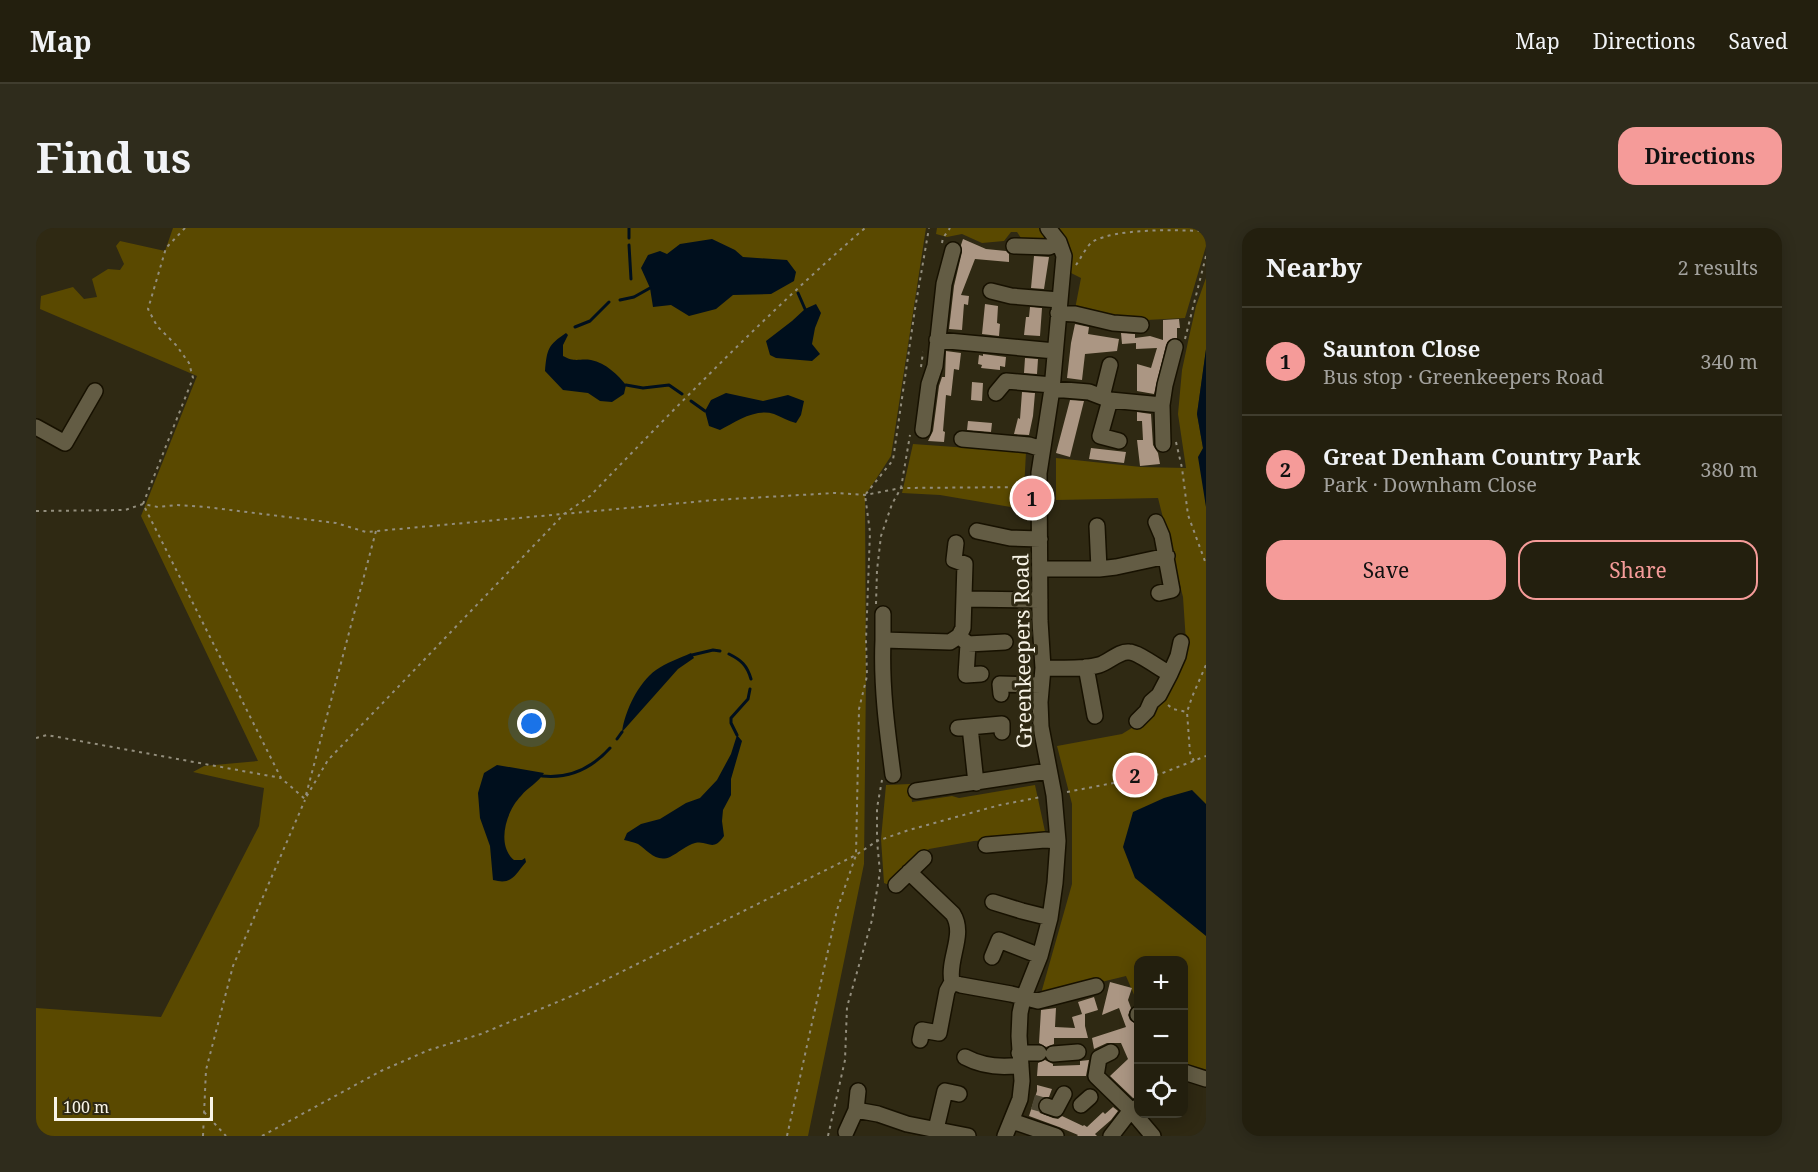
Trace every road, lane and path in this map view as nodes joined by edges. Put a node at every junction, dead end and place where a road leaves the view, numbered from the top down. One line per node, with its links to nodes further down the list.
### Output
1 (185, 228): 34 (path)
2 (865, 228): 36 (path)
3 (929, 228): 33 (path)
4 (950, 228): 9 (path)
5 (1204, 230): 7 (path); 11 (path)
6 (1053, 234): 8 (street); 11 (street, Greenkeepers Road)
7 (1206, 236)
8 (1014, 246)
9 (947, 249): 15 (street)
10 (1206, 256): 16 (path)
11 (1062, 277): 13 (street, Greenkeepers Road)
12 (991, 291): 13 (street)
13 (1059, 306): 14 (street); 17 (street, Greenkeepers Road)
14 (1141, 325)
15 (930, 342): 17 (street); 19 (path); 26 (street)
16 (1179, 345): 24 (street)
17 (1055, 351): 20 (street, Greenkeepers Road)
18 (1110, 365): 23 (street)
19 (919, 377)
20 (1052, 387): 22 (street); 23 (street); 30 (street, Greenkeepers Road)
21 (95, 392): 25 (street)
22 (996, 393)
23 (1106, 399): 24 (street); 29 (street)
24 (1162, 405): 27 (street)
25 (36, 427)
26 (917, 431): 32 (path)
27 (1167, 438): 44 (path)
28 (962, 439): 30 (street)
29 (1119, 441)
30 (1042, 449): 31 (street, Greenkeepers Road)
31 (1039, 473): 32 (path); 41 (street, Greenkeepers Road)
32 (901, 488): 33 (path); 50 (path)
33 (865, 495): 36 (path); 80 (path)
34 (143, 504): 35 (path); 39 (path); 72 (path)
35 (36, 511)
36 (564, 514): 39 (path); 76 (path)
37 (1156, 522): 43 (street)
38 (1097, 526): 46 (street)
39 (376, 531): 76 (path)
40 (977, 531): 41 (street)
41 (1040, 539): 45 (street, Greenkeepers Road)
42 (956, 543): 48 (street)
43 (1167, 556): 46 (street); 47 (street)
44 (1206, 564)
45 (1040, 569): 46 (street); 49 (street, Greenkeepers Road)
46 (1099, 569)
47 (1159, 593)
48 (965, 599): 49 (street); 52 (street)
49 (1040, 600): 57 (street, Greenkeepers Road)
50 (880, 613): 51 (street)
51 (883, 640): 52 (street); 71 (street)
52 (963, 640): 53 (street); 58 (street)
53 (1005, 642)
54 (1179, 649): 59 (street)
55 (1206, 665): 63 (path)
56 (1086, 667): 57 (street); 59 (street); 64 (street)
57 (1043, 668): 60 (street, Greenkeepers Road)
58 (981, 674)
59 (1170, 674): 62 (street)
60 (1041, 685): 61 (street); 70 (street, Greenkeepers Road)
61 (1000, 694)
62 (1159, 695): 63 (path); 65 (street)
63 (1187, 712): 69 (path)
64 (1095, 716)
65 (1137, 721)
66 (997, 728): 73 (street)
67 (36, 738): 72 (path)
68 (1206, 756): 69 (path)
69 (1194, 761): 75 (path)
70 (1048, 771): 73 (street); 75 (street, Greenkeepers Road)
71 (888, 774): 77 (path)
72 (281, 778): 76 (path)
73 (976, 783): 74 (street)
74 (916, 790)
75 (1054, 795): 77 (path); 78 (street, Greenkeepers Road)
76 (305, 799): 105 (path)
77 (877, 841): 80 (path); 114 (path)
78 (1058, 841): 79 (street); 85 (street, Greenkeepers Road)
79 (986, 845)
80 (856, 855): 112 (path); 113 (path)
81 (924, 858): 82 (street)
82 (909, 872): 83 (street); 88 (street)
83 (896, 885)
84 (993, 902): 85 (street)
85 (1050, 918): 86 (street, Greenkeepers Road)
86 (1040, 956): 87 (street); 90 (street, Greenkeepers Road)
87 (992, 957)
88 (952, 982): 90 (street); 91 (street)
89 (1096, 986): 90 (street)
90 (1023, 999): 95 (street, Greenkeepers Road)
91 (920, 1040)
92 (1078, 1052): 95 (street)
93 (1111, 1052): 102 (street)
94 (965, 1057): 95 (street)
95 (1020, 1059): 101 (street, Greenkeepers Road)
96 (1188, 1073): 97 (street)
97 (1206, 1078)
98 (858, 1091): 104 (street)
99 (959, 1094): 108 (street)
100 (1064, 1094): 101 (street)
101 (1033, 1102): 107 (street, Greenkeepers Road)
102 (1134, 1108)
103 (1134, 1109): 118 (street)
104 (856, 1110): 108 (street); 109 (street)
105 (203, 1111): 110 (path); 111 (path)
106 (1141, 1118): 119 (street)
107 (1012, 1121): 116 (street, Greenkeepers Road); 117 (street)
108 (931, 1131): 115 (street)
109 (846, 1132)
110 (203, 1136)
111 (226, 1136)
112 (262, 1136)
113 (788, 1136)
114 (828, 1136)
115 (968, 1136)
116 (1005, 1136)
117 (1056, 1136)
118 (1111, 1136)
119 (1152, 1136)

